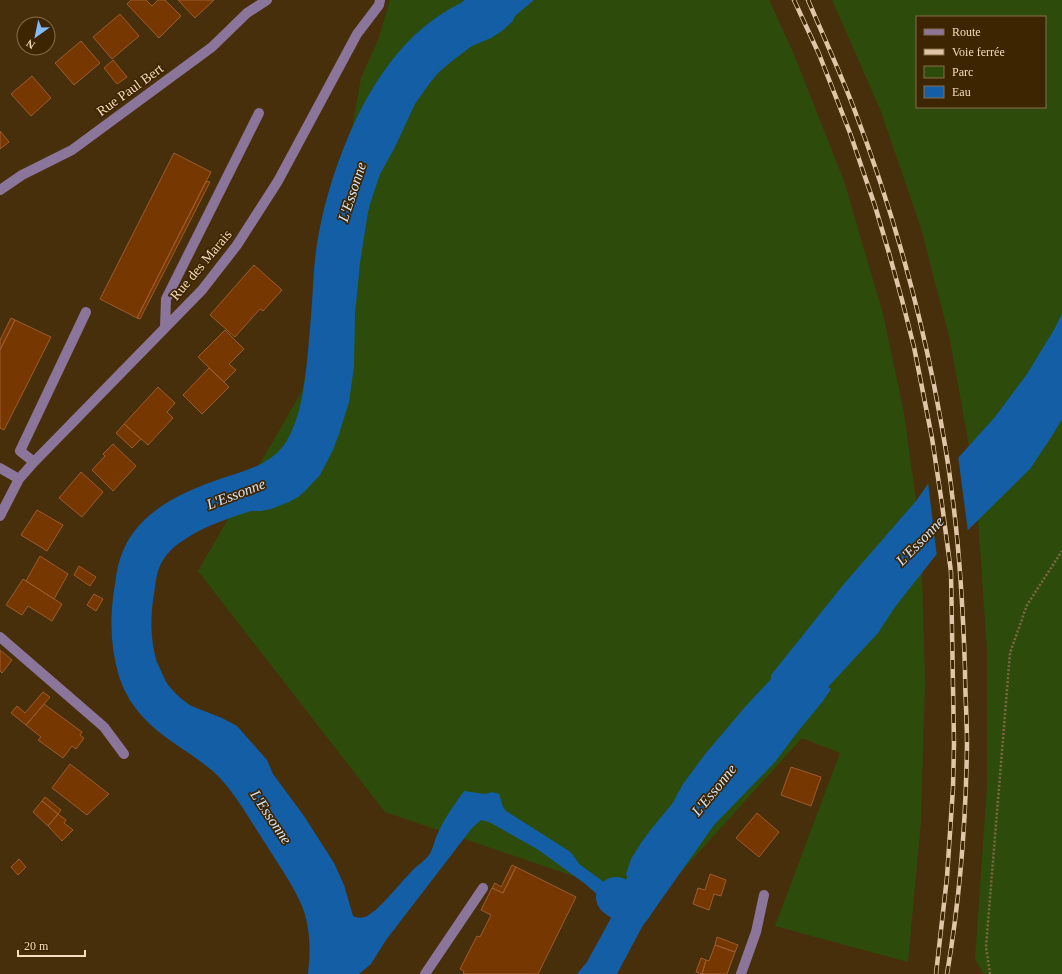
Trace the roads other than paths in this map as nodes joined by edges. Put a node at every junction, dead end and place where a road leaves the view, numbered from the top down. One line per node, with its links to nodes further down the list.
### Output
1 (268, 0): 4 (street, Rue Paul Bert)
2 (380, 0): 6 (street, Rue des Marais)
3 (259, 113): 6 (street)
4 (0, 190)
5 (86, 312): 7 (street)
6 (164, 327): 7 (street, Rue des Marais)
7 (34, 462): 9 (street, Rue des Marais)
8 (0, 468): 9 (street)
9 (19, 479): 10 (street, Rue des Marais)
10 (0, 516)
11 (0, 637): 12 (street)
12 (124, 754)
13 (484, 888): 15 (street)
14 (764, 894): 16 (street)
15 (425, 974)
16 (741, 974)

